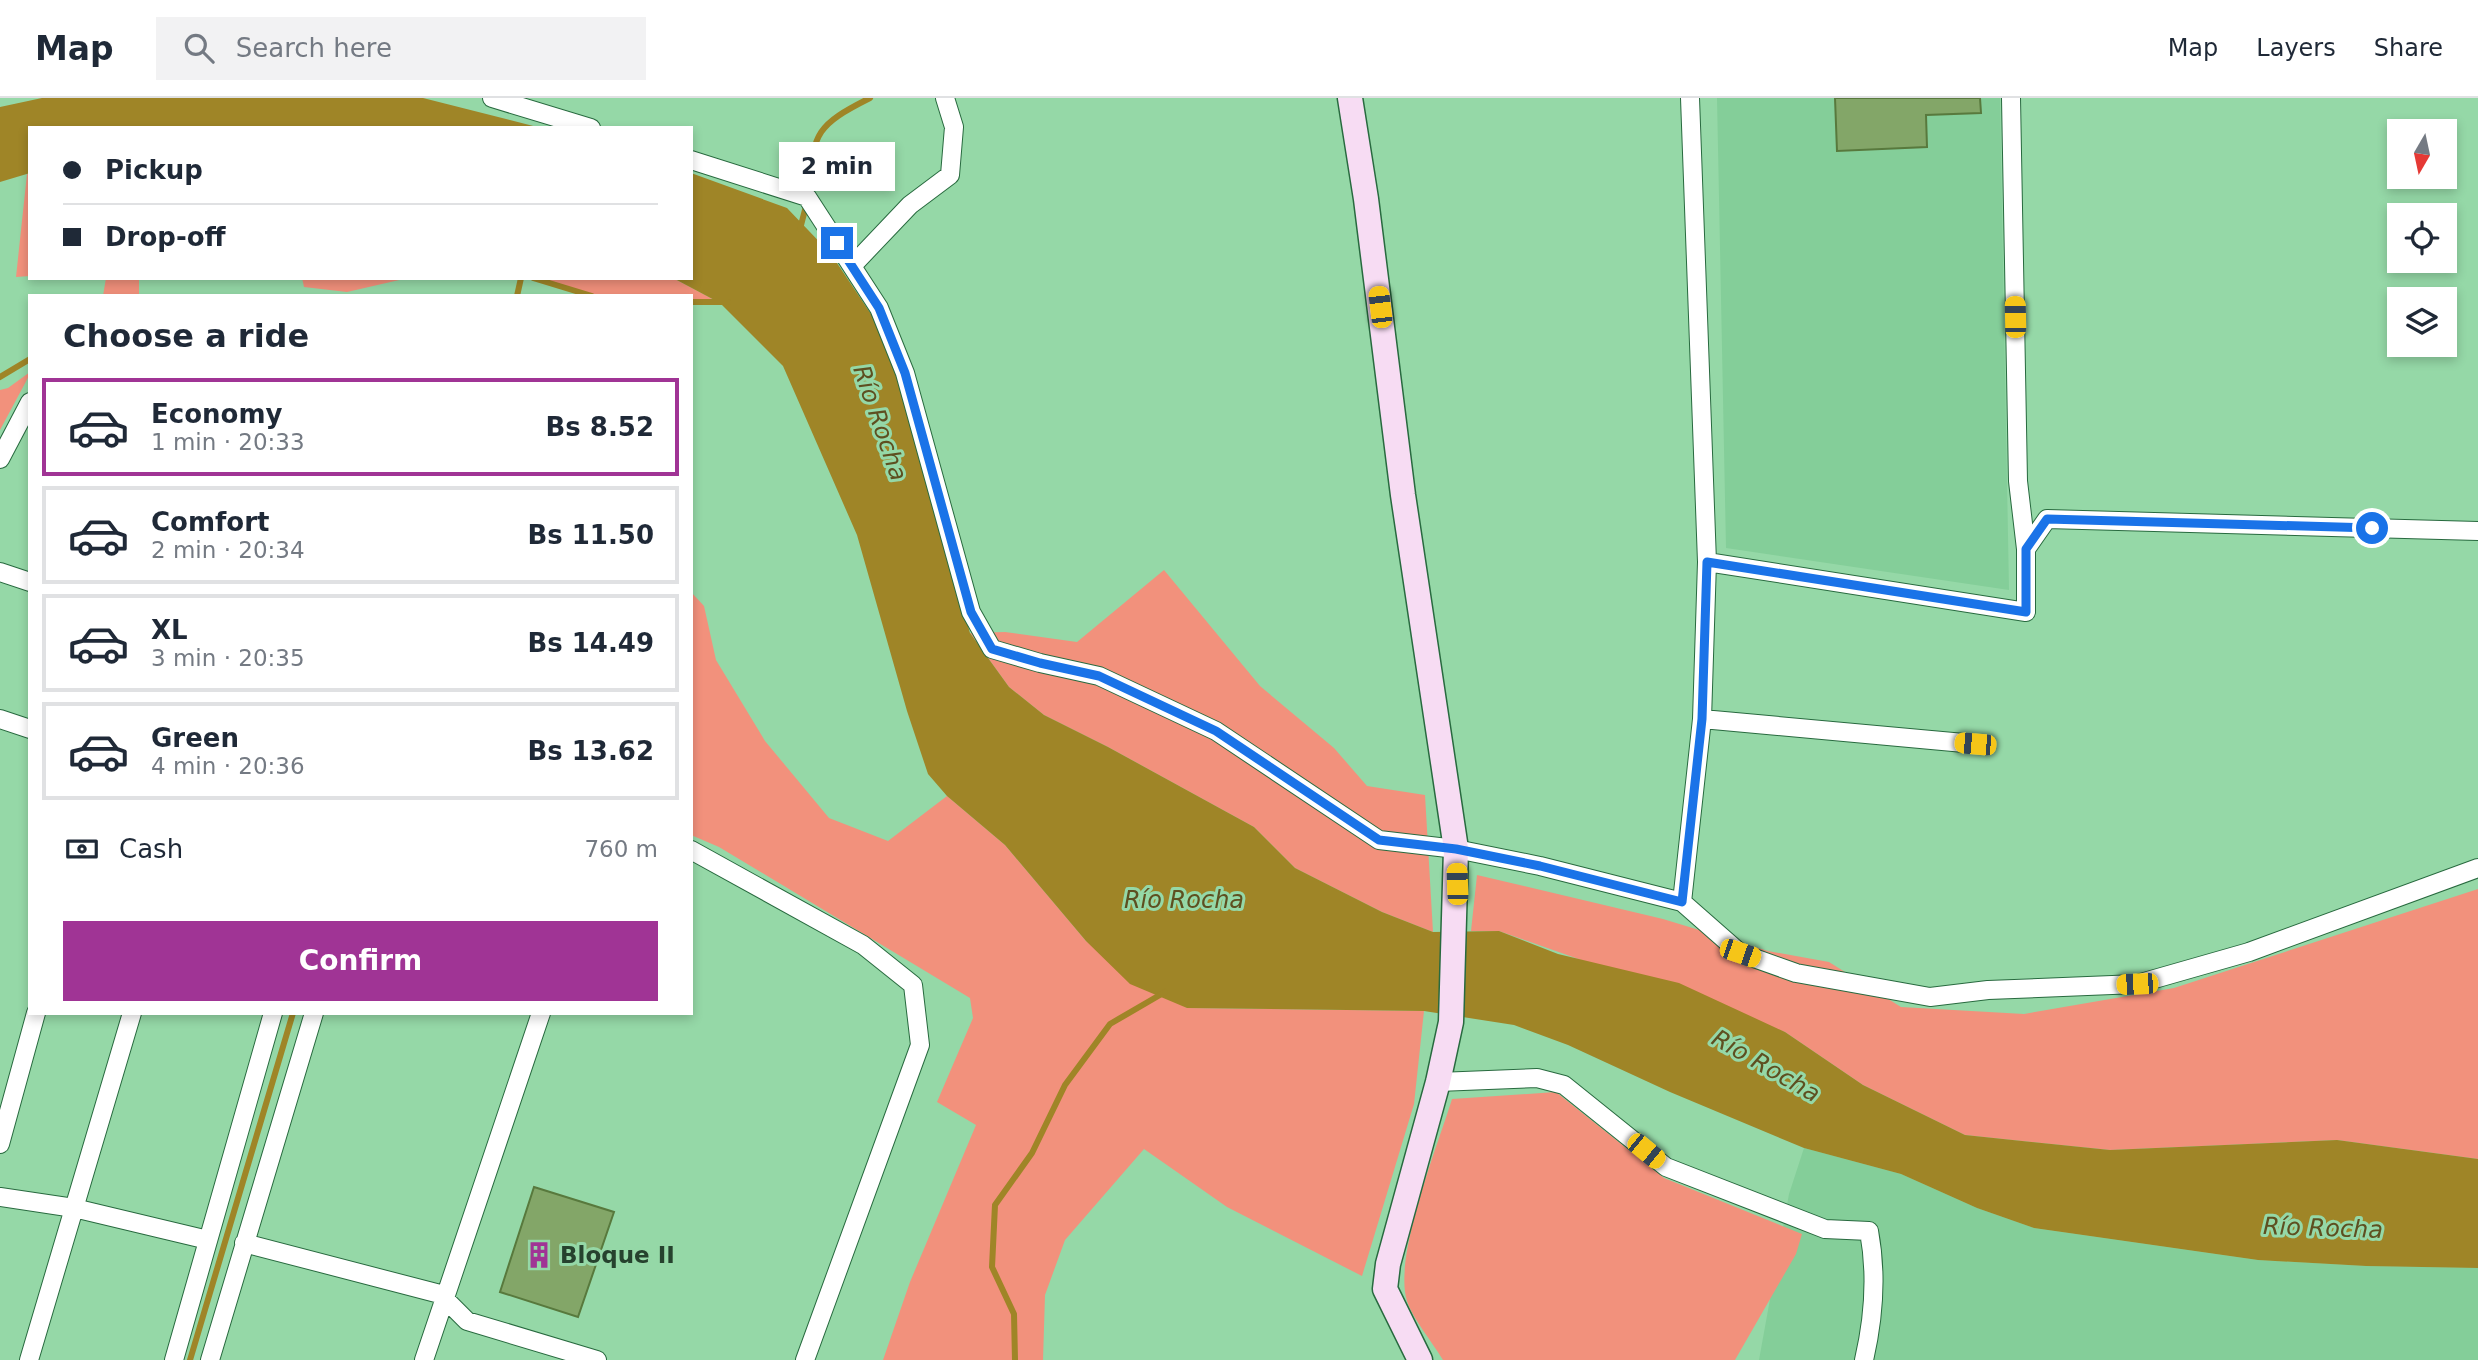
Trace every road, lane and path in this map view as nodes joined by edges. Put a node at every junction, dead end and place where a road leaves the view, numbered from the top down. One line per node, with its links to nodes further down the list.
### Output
1 (492, 98): 6 (street)
2 (944, 98): 9 (street)
3 (1350, 98): 21 (main road)
4 (1690, 98): 14 (street)
5 (2011, 98): 13 (street)
6 (520, 101): 7 (street)
7 (587, 126)
8 (693, 161): 9 (street)
9 (852, 266): 21 (street)
10 (28, 406): 11 (street)
11 (0, 459)
12 (2478, 531): 13 (street)
13 (2026, 549): 14 (street)
14 (1707, 562): 18 (street)
15 (0, 572): 16 (street)
16 (28, 581)
17 (0, 719): 19 (street)
18 (1702, 719): 20 (street); 24 (street)
19 (28, 728)
20 (1975, 744)
21 (1456, 849): 24 (street); 30 (main road)
22 (693, 851): 42 (street)
23 (2478, 868): 24 (street)
24 (1682, 902)
25 (35, 1015): 31 (street)
26 (131, 1015): 33 (street)
27 (272, 1015): 34 (street)
28 (313, 1015): 35 (street)
29 (540, 1015): 36 (street)
30 (1438, 1082): 43 (main road); 44 (street)
31 (0, 1144)
32 (0, 1197): 33 (street)
33 (74, 1208): 34 (street); 37 (street)
34 (208, 1240): 38 (street)
35 (244, 1243): 36 (street); 39 (street)
36 (444, 1298): 40 (street); 41 (street)
37 (29, 1360)
38 (174, 1360)
39 (210, 1360)
40 (424, 1360)
41 (597, 1360)
42 (805, 1360)
43 (1420, 1360)
44 (1864, 1360)

